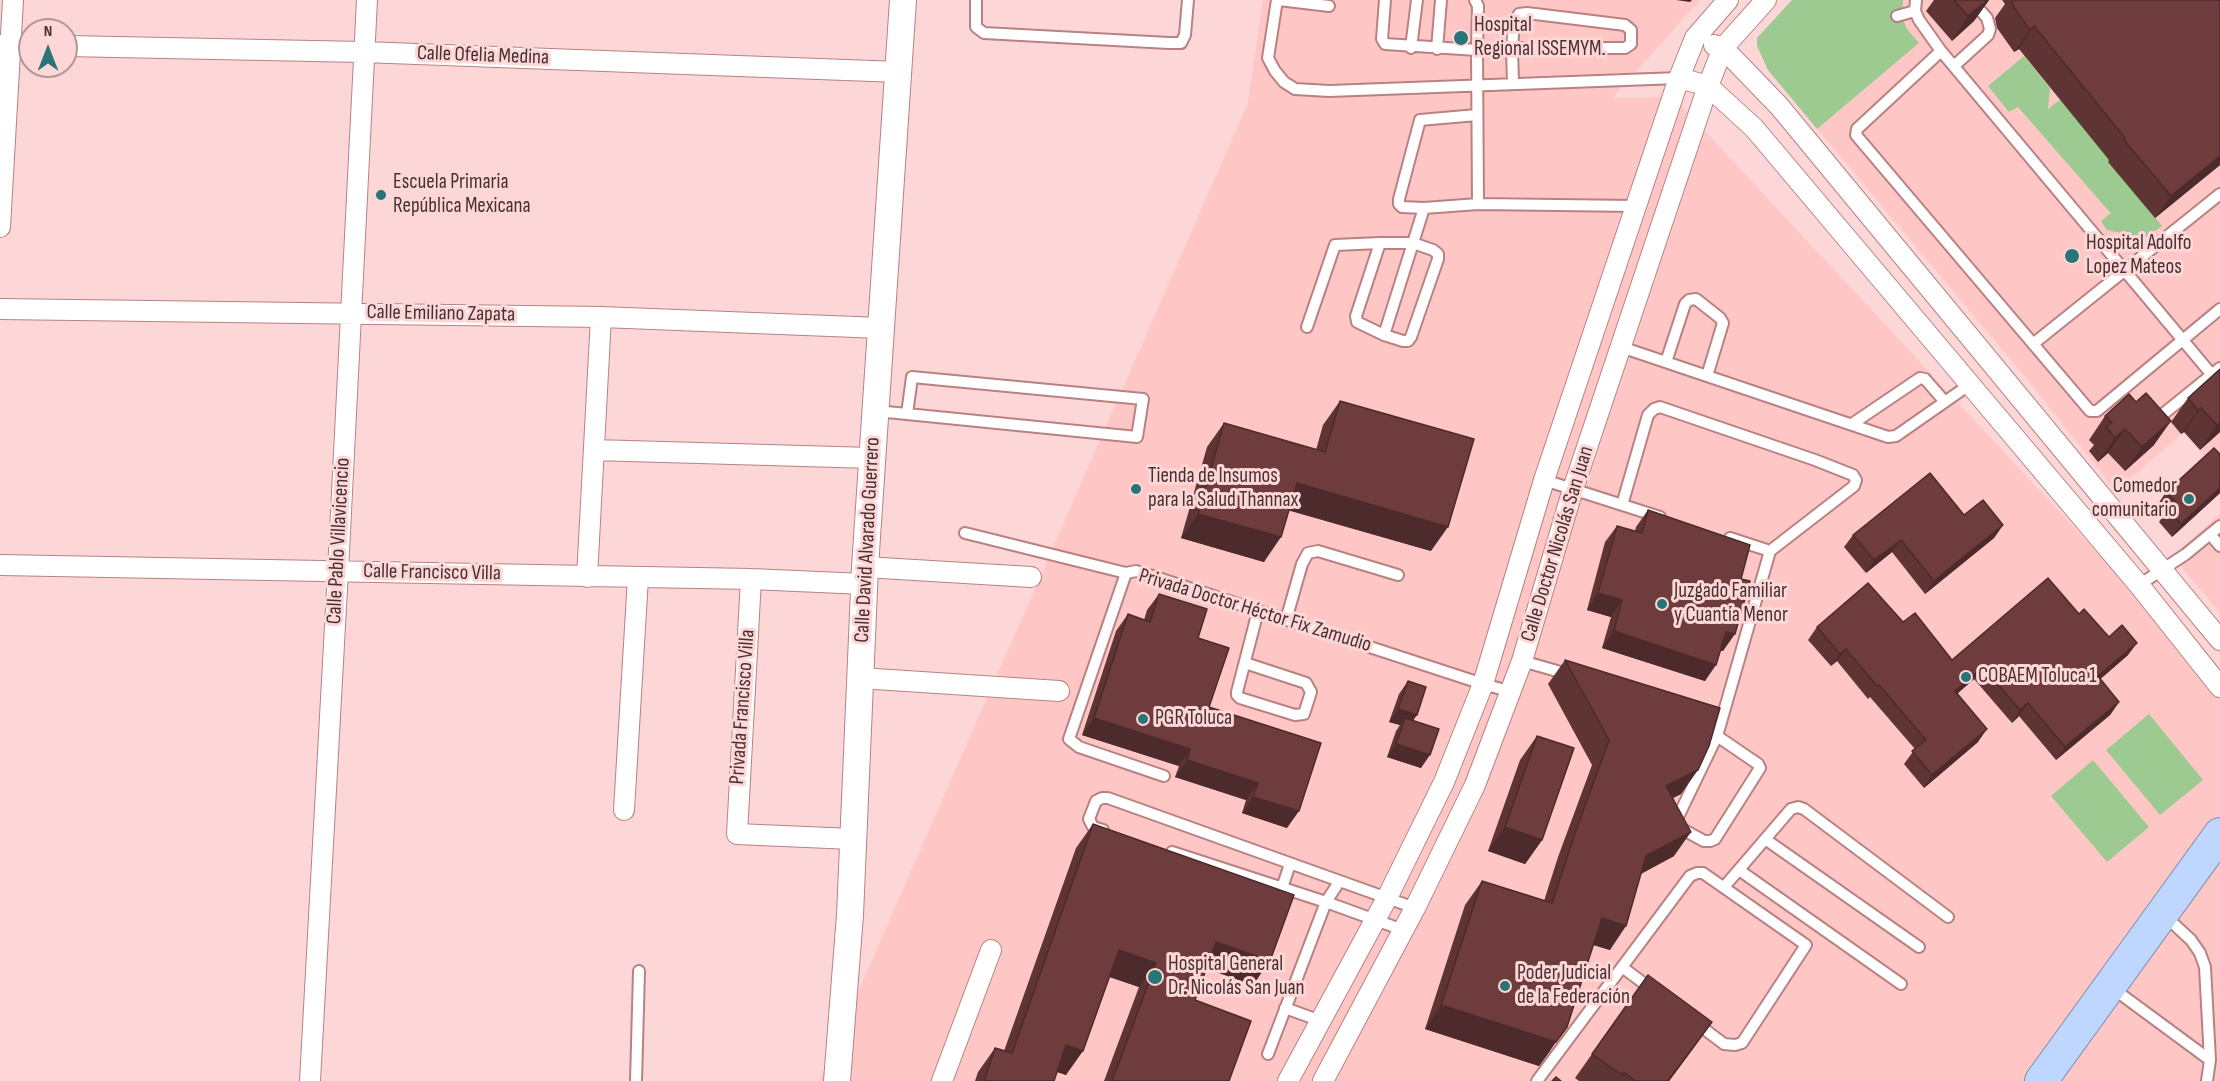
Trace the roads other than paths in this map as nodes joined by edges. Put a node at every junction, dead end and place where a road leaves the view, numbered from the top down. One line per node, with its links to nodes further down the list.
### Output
1 (13, 0): 18 (street)
2 (367, 0): 26 (street, Calle Pablo Villavicencio)
3 (903, 0): 28 (street, Calle David Alvarado Guerrero)
4 (976, 0): 5 (lane)
5 (1188, 0)
6 (1278, 0): 14 (lane); 31 (lane)
7 (1384, 0): 20 (lane)
8 (1417, 0): 20 (lane)
9 (1441, 0): 23 (lane)
10 (1476, 0): 24 (lane)
11 (1728, 0): 17 (street, Calle Doctor Nicolás San Juan)
12 (1766, 0): 22 (street, Calle Doctor Nicolás San Juan)
13 (1971, 0): 27 (lane)
14 (1329, 6)
15 (1916, 6): 16 (lane); 25 (lane)
16 (1897, 16)
17 (1695, 38): 22 (street); 29 (street, Calle Doctor Nicolás San Juan)
18 (5, 45): 38 (street)
19 (78, 46): 26 (street, Calle Ofelia Medina)
20 (1411, 48): 23 (lane)
21 (1512, 48): 21 (lane); 30 (lane)
22 (1724, 48): 32 (street, Calle Doctor Nicolás San Juan); 75 (street)
23 (1437, 49): 24 (lane)
24 (1477, 50): 31 (lane)
25 (1941, 51): 27 (lane); 50 (lane)
26 (363, 52): 28 (street, Calle Ofelia Medina); 44 (street, Calle Pablo Villavicencio)
27 (1954, 66): 41 (lane)
28 (899, 72): 47 (street, Calle David Alvarado Guerrero)
29 (1679, 78): 30 (lane); 32 (street); 36 (street, Calle Doctor Nicolás San Juan)
30 (1513, 84): 31 (lane)
31 (1477, 85): 33 (lane)
32 (1708, 86): 51 (street, Calle Doctor Nicolás San Juan); 55 (street)
33 (1477, 115): 35 (lane); 37 (lane)
34 (2220, 195): 41 (lane)
35 (1478, 204): 36 (lane); 37 (lane)
36 (1636, 206): 63 (street, Calle Doctor Nicolás San Juan)
37 (1424, 208): 40 (lane)
38 (0, 227)
39 (1380, 243): 40 (lane); 46 (lane); 48 (lane)
40 (1413, 243): 48 (lane); 48 (lane)
41 (2125, 271): 49 (lane); 50 (lane)
42 (0, 309): 44 (street, Calle Emiliano Zapata)
43 (2220, 309): 49 (lane)
44 (350, 313): 45 (street, Calle Emiliano Zapata); 74 (street, Calle Pablo Villavicencio)
45 (601, 316): 47 (street, Calle Emiliano Zapata); 61 (street)
46 (1307, 327)
47 (881, 328): 57 (street, Calle David Alvarado Guerrero)
48 (1384, 335)
49 (2183, 341): 50 (lane); 53 (lane)
50 (2033, 344)
51 (1621, 347): 52 (lane); 64 (street, Calle Doctor Nicolás San Juan)
52 (1666, 362): 54 (lane); 54 (lane)
53 (2216, 371): 59 (lane)
54 (1707, 376): 60 (lane)
55 (1969, 386): 56 (lane); 83 (street)
56 (1945, 402): 60 (lane); 60 (lane)
57 (875, 411): 58 (lane); 62 (street, Calle David Alvarado Guerrero)
58 (907, 414): 58 (lane)
59 (2157, 419)
60 (1852, 424)
61 (594, 450): 62 (street); 79 (street)
62 (872, 458): 78 (street, Calle David Alvarado Guerrero)
63 (1544, 480): 64 (lane); 91 (street, Calle Doctor Nicolás San Juan)
64 (1573, 489): 65 (lane); 87 (street, Calle Doctor Nicolás San Juan)
65 (1622, 505): 66 (lane); 72 (lane)
66 (1669, 519)
67 (2220, 526): 69 (lane)
68 (965, 532): 76 (lane)
69 (2210, 534): 71 (lane); 75 (lane)
70 (1721, 536): 72 (lane)
71 (2220, 546)
72 (1770, 550): 95 (lane)
73 (0, 565): 74 (street, Calle Francisco Villa)
74 (338, 571): 79 (street, Calle Francisco Villa); 128 (street, Calle Pablo Villavicencio)
75 (2161, 571): 83 (lane); 86 (street)
76 (1126, 573): 84 (lane, Privada Doctor Héctor Fix Zamudio); 96 (lane, Privada Doctor Héctor Fix Zamudio)
77 (1398, 575): 85 (lane)
78 (865, 576): 80 (street, Calle Francisco Villa); 82 (street, Calle Francisco Villa); 89 (street, Calle David Alvarado Guerrero)
79 (587, 577): 81 (street, Calle Francisco Villa)
80 (1032, 577)
81 (638, 578): 82 (street, Calle Francisco Villa); 97 (street)
82 (751, 579): 100 (street, Privada Francisco Villa)
83 (2139, 585): 92 (street)
84 (1258, 611): 85 (lane, Privada Doctor Héctor Fix Zamudio); 88 (lane)
85 (1286, 620): 91 (lane, Privada Doctor Héctor Fix Zamudio)
86 (2220, 640)
87 (1522, 661): 90 (lane); 94 (street, Calle Doctor Nicolás San Juan)
88 (1245, 663): 88 (lane)
89 (860, 678): 93 (street); 100 (street, Calle David Alvarado Guerrero)
90 (1582, 679)
91 (1484, 684): 94 (lane, Privada Doctor Héctor Fix Zamudio); 108 (street, Calle Doctor Nicolás San Juan)
92 (2220, 687)
93 (1059, 691)
94 (1512, 692): 110 (street, Calle Doctor Nicolás San Juan)
95 (1717, 736): 95 (lane)
96 (1164, 776)
97 (624, 810)
98 (1116, 834): 103 (lane)
99 (2220, 834): 111 (main road)
100 (852, 839): 130 (street, Calle David Alvarado Guerrero)
101 (1765, 839): 104 (lane); 112 (lane); 115 (lane)
102 (1160, 848): 107 (lane)
103 (1290, 864): 105 (lane); 107 (lane)
104 (1738, 870): 106 (lane); 119 (lane)
105 (1339, 882): 108 (lane); 109 (lane)
106 (1724, 887): 117 (lane); 123 (lane)
107 (1282, 888): 109 (lane)
108 (1388, 898): 110 (lane); 113 (street, Calle Doctor Nicolás San Juan)
109 (1326, 902): 113 (lane); 122 (lane)
110 (1415, 908): 114 (street, Calle Doctor Nicolás San Juan)
111 (2162, 913): 120 (main road); 126 (lane)
112 (1948, 917)
113 (1376, 919): 114 (lane); 124 (street, Calle Doctor Nicolás San Juan)
114 (1403, 930): 132 (street, Calle Doctor Nicolás San Juan)
115 (1919, 947)
116 (991, 950): 131 (street)
117 (1622, 967): 121 (lane); 133 (lane)
118 (639, 971): 129 (lane)
119 (1901, 984)
120 (2110, 986): 126 (lane); 134 (main road)
121 (1659, 995)
122 (1286, 1008): 124 (lane); 125 (lane)
123 (1687, 1016)
124 (1321, 1021): 127 (street, Calle Doctor Nicolás San Juan)
125 (1268, 1054)
126 (2210, 1060): 135 (lane)
127 (1290, 1080)
128 (310, 1081)
129 (636, 1081)
130 (837, 1081)
131 (942, 1081)
132 (1323, 1081)
133 (1537, 1081)
134 (2041, 1081)
135 (2207, 1081)

